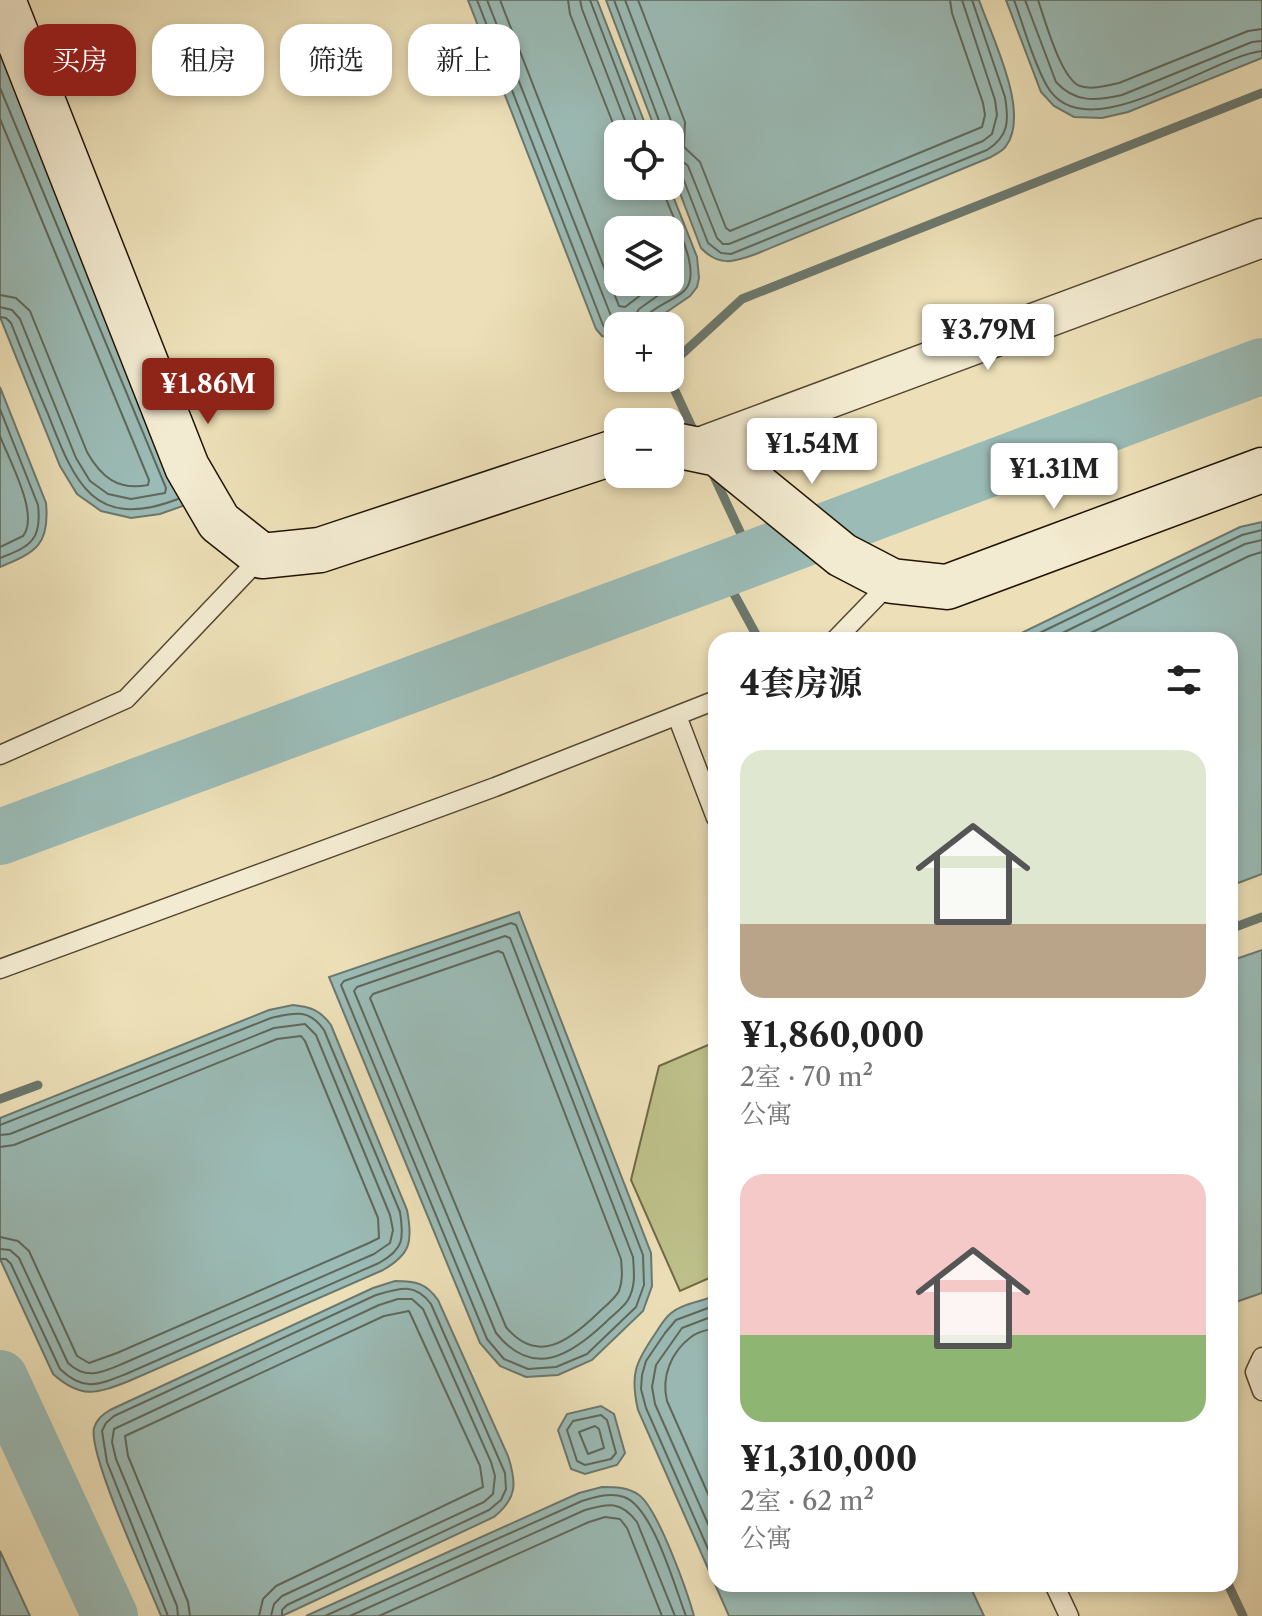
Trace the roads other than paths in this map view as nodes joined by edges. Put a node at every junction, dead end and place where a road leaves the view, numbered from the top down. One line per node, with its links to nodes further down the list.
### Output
1 (3, 0): 7 (street)
2 (1262, 238): 3 (street)
3 (684, 445)
4 (684, 446): 8 (street)
5 (604, 456): 7 (street)
6 (1262, 470): 8 (street)
7 (262, 556): 12 (lane)
8 (892, 581): 9 (lane)
9 (843, 632)
10 (708, 703): 11 (lane)
11 (677, 716): 13 (lane); 14 (lane)
12 (0, 755)
13 (708, 797)
14 (0, 969)
15 (1262, 1357): 16 (lane)
16 (1262, 1391)
17 (1058, 1592): 18 (lane)
18 (1069, 1616)

